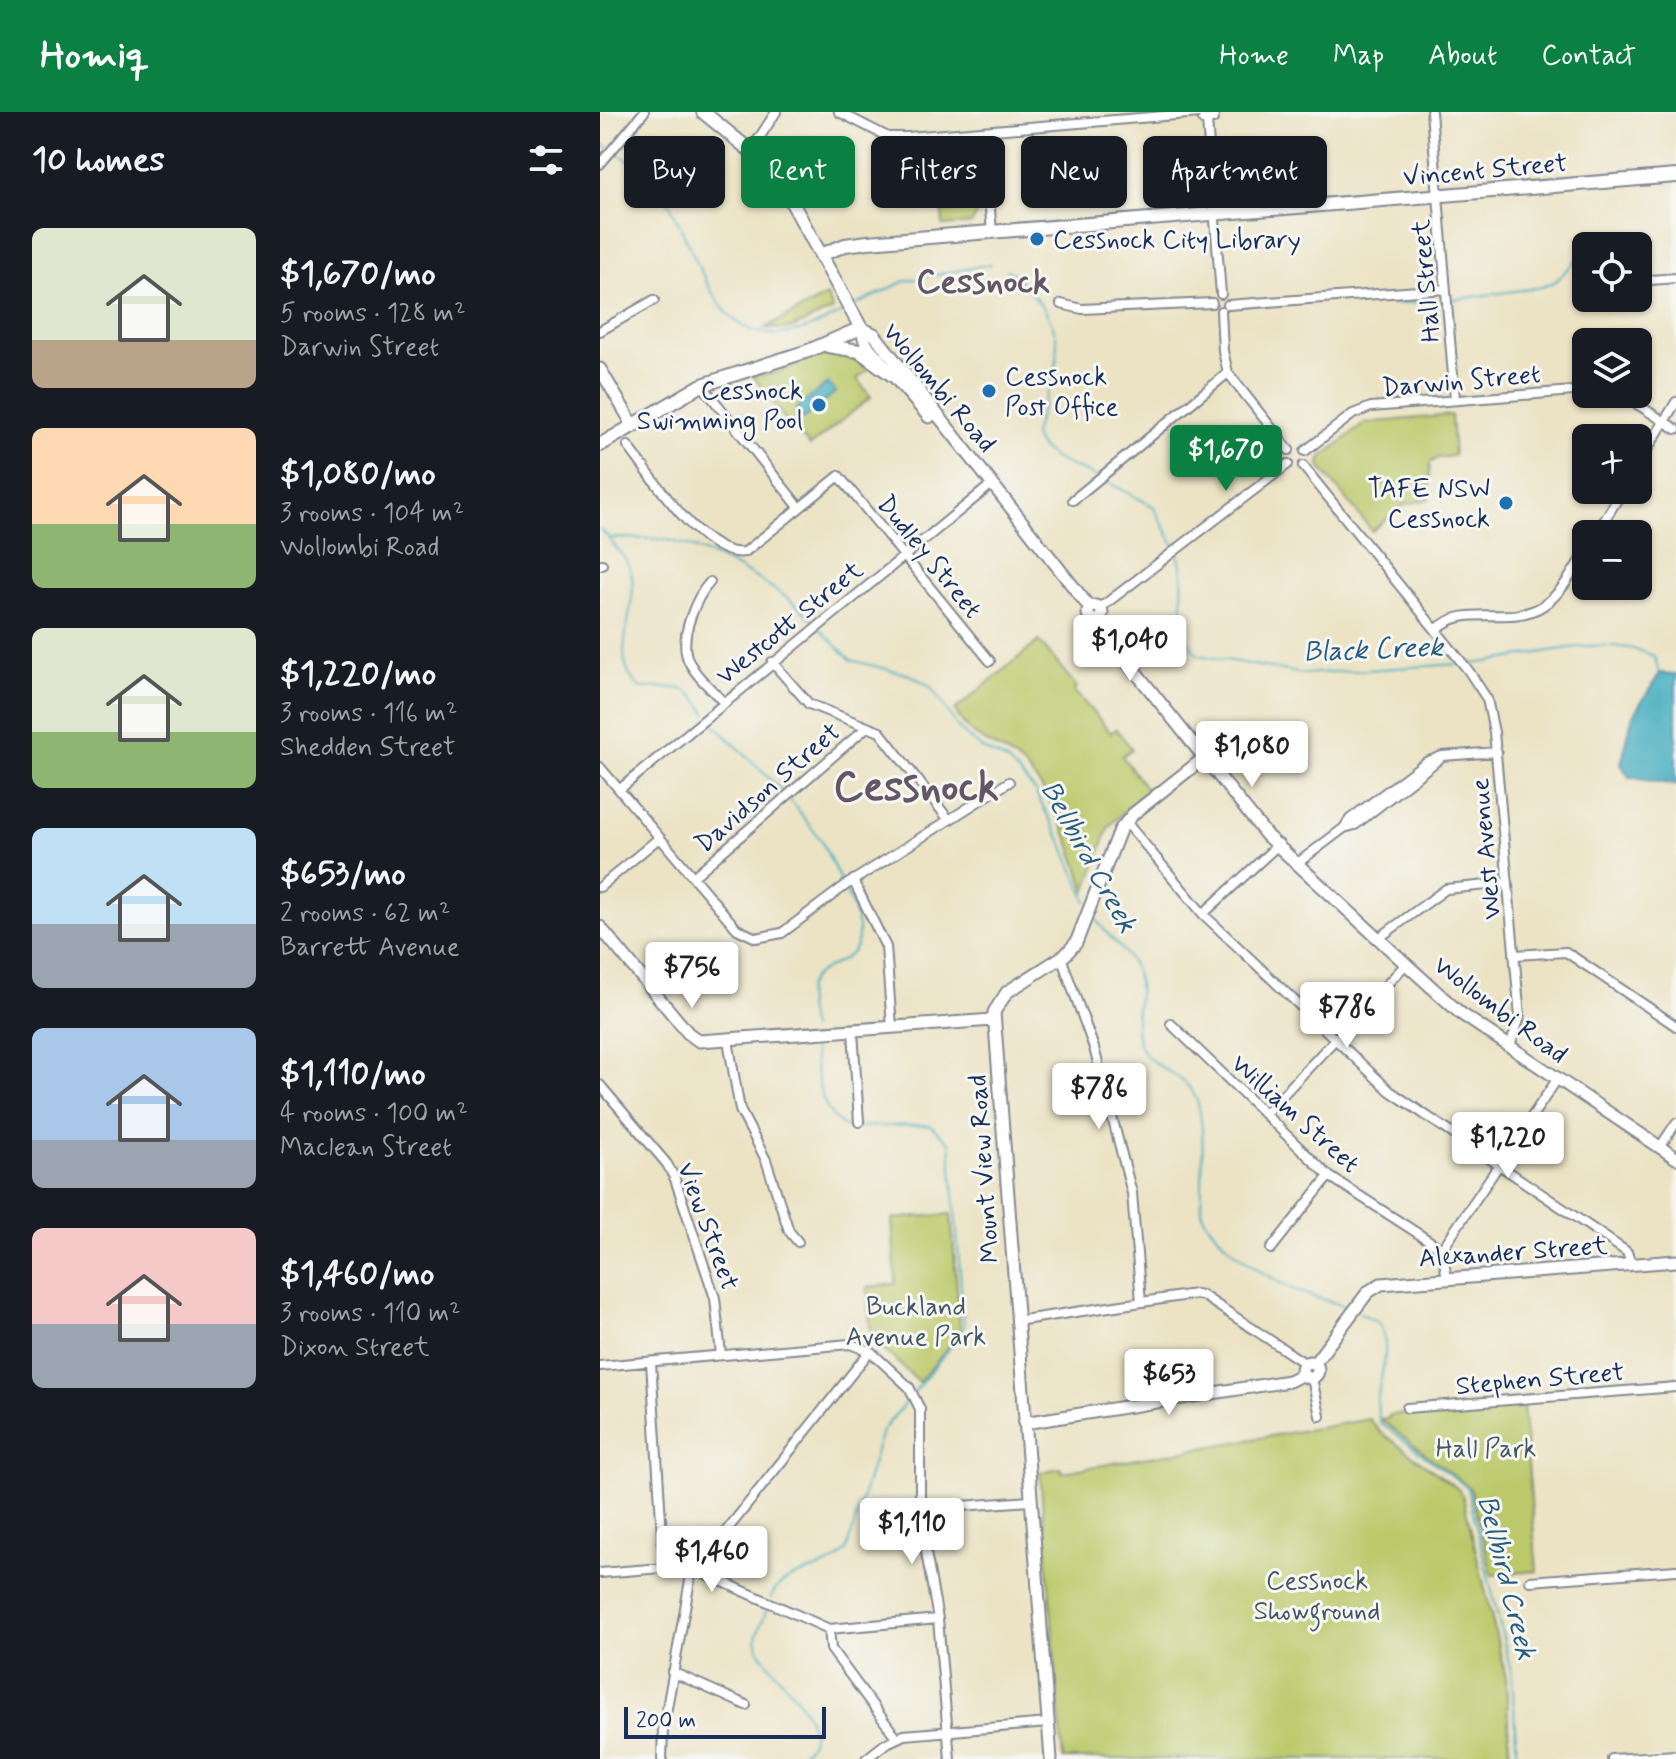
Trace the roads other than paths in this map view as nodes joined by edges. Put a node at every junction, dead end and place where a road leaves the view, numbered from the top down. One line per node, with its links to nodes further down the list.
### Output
1 (644, 112): 12 (street)
2 (703, 112): 11 (main road)
3 (776, 112): 10 (street)
4 (839, 112): 9 (street)
5 (1200, 112): 8 (street); 9 (street)
6 (1216, 112): 8 (street)
7 (1431, 112): 14 (street, Hall Street)
8 (1207, 121): 16 (street)
9 (983, 131): 17 (street)
10 (760, 136)
11 (741, 141)
12 (600, 164)
13 (1676, 176): 14 (main road, Vincent Street)
14 (1437, 195): 16 (main road, Vincent Street); 22 (street, Hall Street)
15 (795, 208): 18 (main road)
16 (1215, 213): 17 (main road, Vincent Street); 21 (street)
17 (992, 232): 18 (main road, Vincent Street)
18 (821, 255): 27 (main road)
19 (1676, 278): 20 (street)
20 (1652, 280)
21 (1221, 294): 24 (street); 26 (street)
22 (1446, 297): 26 (street); 35 (street, Hall Street)
23 (654, 300): 28 (street)
24 (1212, 303): 25 (street); 26 (street)
25 (1061, 304)
26 (1224, 308): 31 (street)
27 (861, 328): 29 (main road); 32 (main road, Wollombi Road); 48 (main road, Wollombi Road)
28 (600, 331)
29 (808, 351): 32 (main road); 33 (main road)
30 (600, 369): 39 (main road)
31 (1228, 373): 44 (street); 51 (street)
32 (892, 375): 49 (main road, Wollombi Road)
33 (702, 385): 39 (main road); 52 (street)
34 (1572, 391): 35 (street, Darwin Street)
35 (1455, 399): 45 (street, Darwin Street)
36 (1676, 402): 38 (street)
37 (1642, 408): 38 (street)
38 (1664, 422): 40 (street); 41 (street)
39 (633, 425): 42 (main road)
40 (1676, 429)
41 (1652, 442)
42 (600, 445)
43 (628, 446): 52 (street)
44 (1289, 450): 45 (street); 46 (street)
45 (1305, 451): 47 (street)
46 (1288, 464): 47 (street); 57 (street)
47 (1303, 466): 58 (street, West Avenue)
48 (982, 471): 49 (main road); 50 (main road, Wollombi Road)
49 (986, 489): 50 (main road); 53 (street, Westcott Street); 54 (main road, Wollombi Road)
50 (1002, 497): 54 (main road, Wollombi Road)
51 (1073, 500)
52 (799, 507): 53 (street, Dudley Street)
53 (903, 555): 59 (street, Dudley Street); 60 (street, Westcott Street)
54 (1045, 555): 57 (main road, Wollombi Road)
55 (1572, 574): 58 (street)
56 (710, 582): 61 (street)
57 (1097, 613): 63 (main road, Wollombi Road); 65 (main road, Wollombi Road)
58 (1436, 630): 64 (street, West Avenue)
59 (990, 661)
60 (772, 662): 61 (street, Westcott Street); 62 (street)
61 (723, 702): 69 (street, Westcott Street)
62 (867, 727): 70 (street); 75 (street, Davidson Street)
63 (1188, 729): 65 (main road); 67 (main road, Wollombi Road)
64 (1497, 752): 74 (street); 76 (street, West Avenue)
65 (1204, 758): 67 (main road); 71 (main road); 73 (main road, Wollombi Road)
66 (600, 767): 69 (street)
67 (1227, 776): 73 (main road, Wollombi Road)
68 (1009, 782): 70 (street)
69 (620, 789): 72 (street)
70 (949, 820): 77 (street)
71 (1126, 822): 79 (street); 83 (main road)
72 (659, 838): 75 (street); 78 (street)
73 (1279, 844): 74 (main road, Wollombi Road); 79 (street)
74 (1299, 862): 81 (main road, Wollombi Road)
75 (693, 877): 77 (street)
76 (1508, 883): 81 (street); 82 (street, West Avenue)
77 (847, 885): 88 (street)
78 (600, 887)
79 (1203, 914): 90 (street)
80 (600, 927): 91 (main road)
81 (1379, 938): 84 (main road, Wollombi Road)
82 (1514, 955): 87 (street); 92 (street, West Avenue)
83 (1061, 957): 85 (main road); 108 (street)
84 (1406, 964): 90 (street); 92 (main road, Wollombi Road)
85 (993, 1020): 88 (main road); 109 (main road, Mount View Road)
86 (1171, 1024): 95 (street, William Street)
87 (1676, 1026)
88 (892, 1027): 89 (main road)
89 (853, 1031): 91 (main road); 96 (street)
90 (1335, 1039): 95 (street); 100 (street)
91 (728, 1040): 102 (street)
92 (1510, 1046): 93 (main road, Wollombi Road)
93 (1558, 1078): 98 (main road, Wollombi Road); 100 (street)
94 (600, 1085): 111 (street, View Street)
95 (1265, 1114): 101 (street, William Street)
96 (859, 1122)
97 (1676, 1123): 98 (street)
98 (1660, 1147): 99 (main road, Wollombi Road)
99 (1676, 1158)
100 (1498, 1166): 104 (street); 106 (street)
101 (1329, 1176): 103 (street); 104 (street, William Street)
102 (798, 1242)
103 (1271, 1249)
104 (1442, 1249): 107 (street)
105 (1676, 1261): 106 (main road, Alexander Street)
106 (1631, 1264): 107 (main road, Alexander Street)
107 (1447, 1279): 114 (main road, Alexander Street)
108 (1141, 1302): 109 (street); 114 (street)
109 (1016, 1321): 118 (main road, Mount View Road)
110 (870, 1351): 111 (street); 120 (street); 122 (street)
111 (721, 1355): 112 (street)
112 (651, 1362): 113 (street); 121 (street)
113 (600, 1366)
114 (1309, 1370): 117 (street); 118 (main road)
115 (1676, 1387): 116 (street, Stephen Street)
116 (1407, 1408)
117 (1320, 1416)
118 (1024, 1423): 119 (main road, Mount View Road)
119 (1030, 1501): 120 (street); 130 (main road, Mount View Road)
120 (919, 1509): 126 (street)
121 (664, 1567): 122 (street); 124 (street)
122 (696, 1569): 127 (street); 128 (street)
123 (1676, 1570): 125 (street)
124 (600, 1573)
125 (1530, 1581)
126 (938, 1619): 127 (street); 131 (street)
127 (829, 1629): 132 (street)
128 (672, 1672): 129 (street); 134 (street)
129 (746, 1705)
130 (1048, 1723): 131 (street); 137 (main road, Mount View Road)
131 (948, 1731): 132 (street); 136 (street)
132 (896, 1737): 135 (street)
133 (1676, 1755): 138 (street)
134 (662, 1759)
135 (866, 1759)
136 (950, 1759)
137 (1051, 1759)
138 (1612, 1759)

